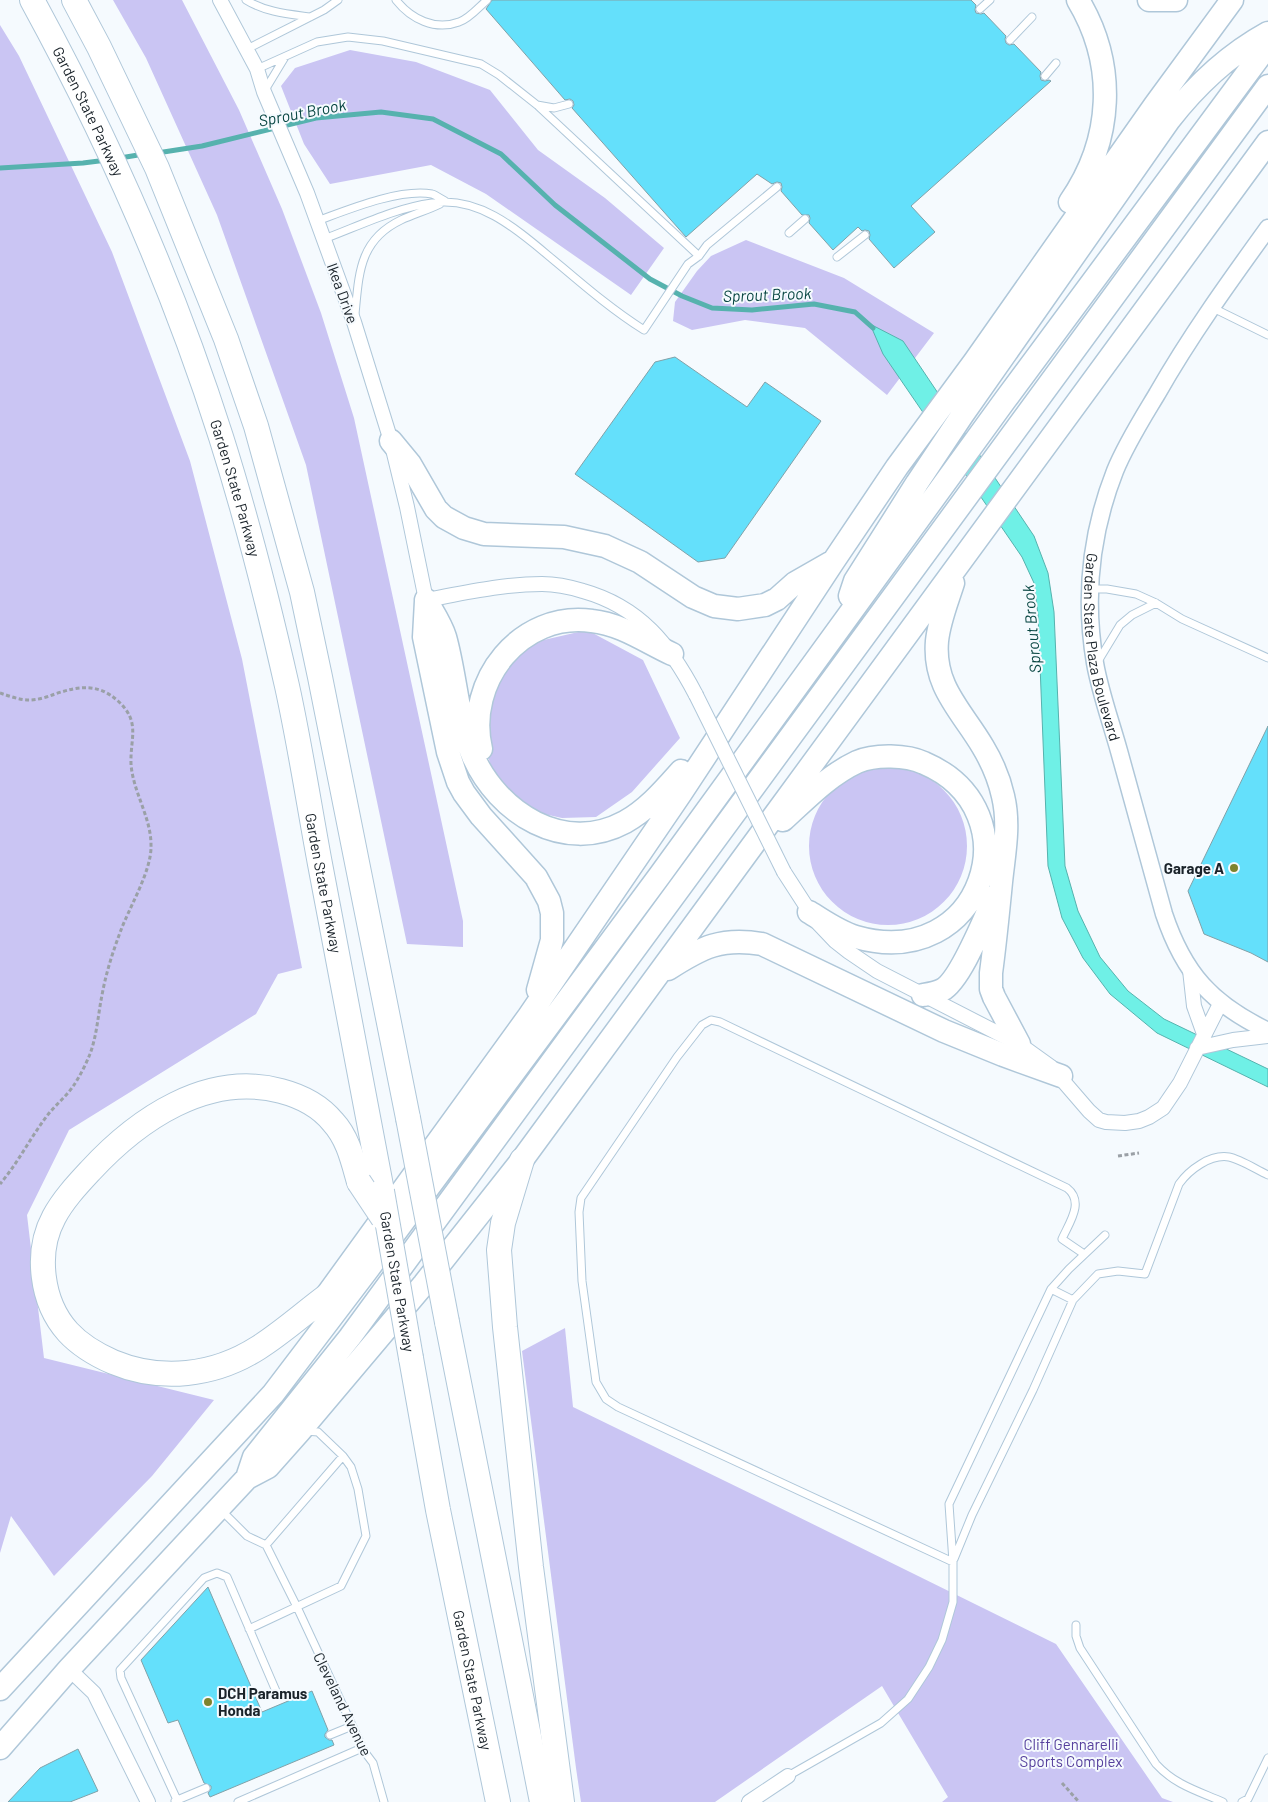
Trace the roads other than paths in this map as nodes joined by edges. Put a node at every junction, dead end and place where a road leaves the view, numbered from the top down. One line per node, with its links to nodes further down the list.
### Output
1 (32, 0): 74 (highway, Garden State Parkway, bridge)
2 (74, 0): 106 (highway, bridge)
3 (220, 0): 19 (street, Ikea Drive)
4 (246, 0): 14 (lane)
5 (338, 0): 14 (lane)
6 (396, 0): 7 (lane)
7 (487, 0)
8 (990, 0): 13 (lane)
9 (1078, 0): 43 (highway)
10 (1149, 0): 11 (highway)
11 (1176, 0)
12 (1232, 0): 43 (highway)
13 (980, 10)
14 (310, 17): 19 (lane)
15 (1032, 17): 17 (lane)
16 (1268, 33): 45 (highway)
17 (1010, 40)
18 (1268, 45): 52 (highway)
19 (247, 49): 22 (street, Ikea Drive)
20 (285, 56): 22 (lane); 25 (lane); 27 (lane)
21 (1056, 63): 23 (lane)
22 (256, 70): 25 (street, Ikea Drive)
23 (1045, 76)
24 (1268, 86): 83 (highway)
25 (264, 92): 33 (street, Ikea Drive)
26 (569, 104): 27 (lane)
27 (537, 105): 39 (lane)
28 (1268, 142): 35 (highway)
29 (1268, 161): 35 (highway)
30 (778, 187): 39 (lane)
31 (446, 202): 33 (lane); 38 (lane); 39 (lane); 42 (lane)
32 (805, 219): 36 (lane)
33 (317, 221): 38 (street, Ikea Drive)
34 (1268, 228): 41 (street, Garden State Plaza Boulevard)
35 (1203, 232): 47 (highway)
36 (789, 233)
37 (865, 234): 40 (lane)
38 (324, 239): 42 (street, Ikea Drive)
39 (699, 256)
40 (837, 257)
41 (1210, 307): 44 (lane); 49 (street, Garden State Plaza Boulevard)
42 (354, 322): 46 (street, Ikea Drive)
43 (1001, 324): 45 (highway)
44 (1268, 335)
45 (984, 367): 48 (highway); 52 (highway)
46 (391, 441): 48 (highway); 50 (street, Ikea Drive)
47 (965, 555): 58 (highway); 59 (highway)
48 (833, 562): 56 (highway)
49 (1089, 589): 51 (lane); 55 (street, Garden State Plaza Boulevard)
50 (426, 600): 53 (street); 57 (highway); 65 (highway)
51 (1156, 603): 54 (lane); 55 (lane)
52 (841, 625): 81 (highway)
53 (672, 654): 57 (highway); 60 (street, bridge)
54 (1268, 658)
55 (1095, 665): 61 (street, Garden State Plaza Boulevard)
56 (734, 713): 57 (highway); 65 (highway)
57 (489, 784)
58 (747, 852): 60 (highway); 62 (highway)
59 (1002, 882): 63 (highway); 69 (highway)
60 (809, 912): 63 (street)
61 (1190, 970): 64 (street, Garden State Plaza Boulevard); 67 (street)
62 (659, 975): 71 (highway); 72 (highway)
63 (923, 995): 69 (street)
64 (1221, 1002): 66 (street, Garden State Plaza Boulevard); 67 (street)
65 (530, 1016): 78 (highway)
66 (1268, 1031)
67 (1204, 1034): 70 (street)
68 (1268, 1036): 70 (street)
69 (1019, 1044): 71 (street)
70 (1197, 1048): 71 (street)
71 (1061, 1076)
72 (522, 1160): 80 (highway); 107 (highway)
73 (1268, 1175): 79 (lane)
74 (388, 1226): 78 (highway, bridge); 105 (highway, Garden State Parkway, bridge)
75 (1105, 1235): 76 (lane)
76 (1084, 1254): 77 (lane); 86 (lane)
77 (1051, 1289): 79 (lane); 86 (lane)
78 (327, 1296): 81 (highway)
79 (1073, 1300): 86 (lane)
80 (300, 1431): 82 (lane); 83 (highway)
81 (224, 1446): 91 (highway)
82 (343, 1456): 85 (lane); 87 (lane)
83 (247, 1478): 84 (highway)
84 (220, 1509): 85 (lane); 90 (highway)
85 (266, 1545): 87 (lane, Cleveland Avenue)
86 (953, 1562): 98 (lane)
87 (297, 1607): 89 (lane); 93 (lane, Cleveland Avenue)
88 (1076, 1625): 108 (lane)
89 (249, 1630): 92 (lane); 101 (lane)
90 (69, 1669): 95 (highway); 102 (street)
91 (0, 1689)
92 (276, 1691)
93 (352, 1726): 94 (lane); 96 (lane, Cleveland Avenue)
94 (330, 1735)
95 (0, 1748)
96 (362, 1748): 103 (lane); 104 (lane, Cleveland Avenue)
97 (1268, 1758): 109 (lane)
98 (788, 1776): 100 (street)
99 (206, 1788): 101 (lane)
100 (757, 1800)
101 (176, 1801)
102 (148, 1802)
103 (238, 1802)
104 (384, 1802)
105 (498, 1802)
106 (542, 1802)
107 (562, 1802)
108 (1223, 1802)
109 (1242, 1802)

